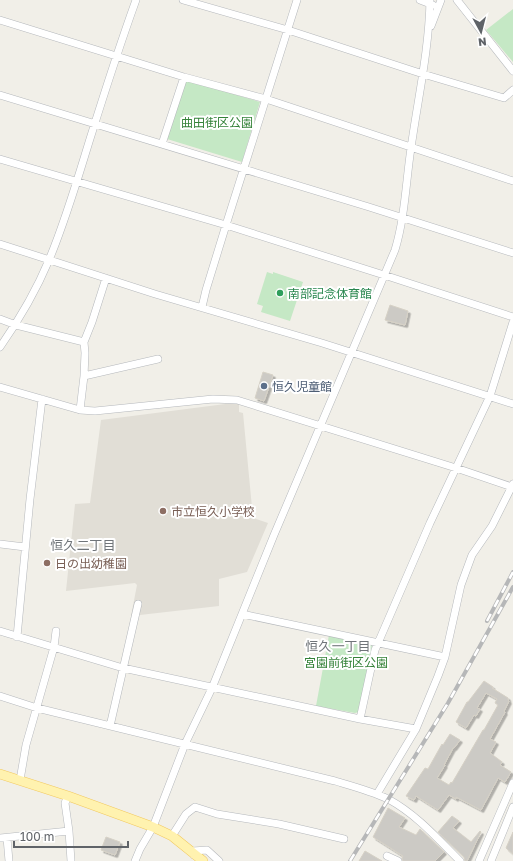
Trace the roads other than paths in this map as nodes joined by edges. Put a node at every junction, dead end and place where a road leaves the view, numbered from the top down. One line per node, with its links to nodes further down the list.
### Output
1 (136, 0): 11 (street)
2 (183, 0): 9 (street)
3 (297, 0): 9 (street)
4 (420, 0): 6 (street)
5 (457, 0): 12 (street)
6 (430, 2): 7 (street); 10 (street)
7 (440, 3): 10 (street)
8 (0, 20): 11 (street)
9 (288, 30): 13 (street); 17 (street)
10 (429, 31): 13 (street)
11 (116, 55): 14 (street); 18 (street)
12 (513, 71)
13 (423, 74): 15 (street); 20 (street)
14 (184, 77): 17 (street); 19 (street)
15 (513, 90)
16 (0, 95): 18 (street)
17 (266, 99): 20 (street); 22 (street)
18 (95, 124): 19 (street); 24 (street)
19 (162, 144): 22 (street)
20 (411, 146): 23 (street); 25 (street)
21 (0, 159): 24 (street)
22 (244, 169): 25 (street); 26 (street)
23 (513, 181)
24 (76, 183): 26 (street); 29 (street)
25 (402, 218): 28 (street); 30 (street)
26 (226, 225): 30 (street); 32 (street)
27 (0, 244): 29 (street)
28 (513, 253)
29 (49, 260): 31 (street); 36 (street)
30 (384, 275): 33 (street); 39 (street)
31 (106, 278): 32 (street); 37 (street)
32 (202, 307): 39 (street)
33 (513, 317)
34 (0, 319): 36 (street)
35 (513, 322): 43 (street)
36 (16, 325): 37 (street); 38 (street)
37 (84, 342): 41 (street)
38 (0, 347)
39 (350, 353): 43 (street); 47 (street)
40 (158, 360): 41 (street)
41 (84, 376): 46 (street)
42 (0, 387): 44 (street)
43 (490, 396): 45 (street); 48 (street)
44 (42, 399): 46 (street); 51 (street)
45 (513, 404)
46 (80, 410): 47 (street)
47 (320, 427): 48 (street); 53 (street)
48 (456, 468): 49 (street); 57 (street)
49 (512, 486): 59 (street)
50 (0, 544): 51 (street)
51 (25, 547): 56 (street)
52 (138, 604): 60 (street)
53 (242, 614): 57 (street); 61 (street)
54 (0, 631): 56 (street)
55 (56, 631): 58 (street)
56 (17, 637): 58 (street)
57 (378, 642): 59 (street); 64 (street)
58 (54, 647): 60 (street); 63 (street)
59 (445, 657): 66 (street)
60 (123, 668): 61 (street); 65 (street)
61 (212, 688): 64 (street); 67 (street)
62 (0, 696): 63 (street)
63 (37, 708): 65 (street); 69 (street)
64 (360, 719): 66 (street)
65 (110, 726): 67 (street)
66 (416, 729): 71 (street)
67 (185, 744): 71 (street); 74 (street)
68 (0, 774): 69 (main road)
69 (20, 780): 72 (main road)
70 (512, 786): 89 (street)
71 (377, 794): 88 (street)
72 (68, 796): 74 (main road); 75 (street)
73 (513, 808): 90 (street)
74 (152, 827): 76 (main road); 83 (street)
75 (69, 831): 77 (street); 82 (street)
76 (172, 836): 78 (street); 79 (main road)
77 (4, 838): 81 (street)
78 (344, 839)
79 (193, 852): 84 (street); 85 (main road); 86 (street)
80 (387, 856): 87 (street)
81 (9, 861)
82 (71, 861)
83 (135, 861)
84 (196, 861)
85 (203, 861)
86 (219, 861)
87 (398, 861)
88 (460, 861)
89 (479, 861)
90 (491, 861)

